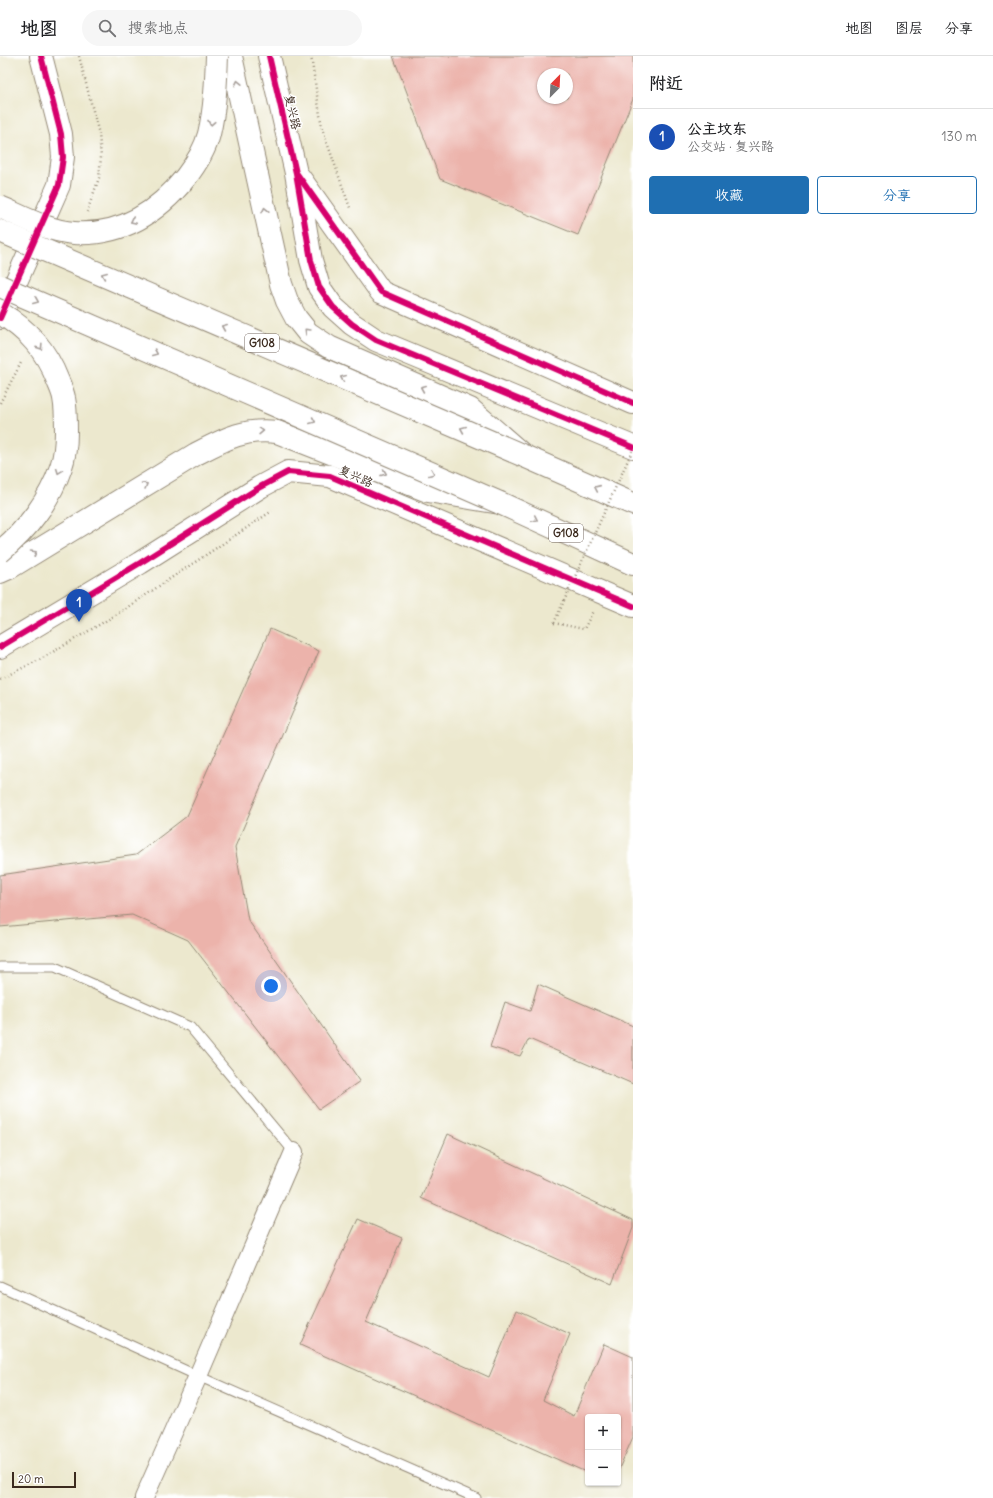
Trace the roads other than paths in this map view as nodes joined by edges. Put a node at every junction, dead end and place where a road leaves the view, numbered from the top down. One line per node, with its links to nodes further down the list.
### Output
1 (41, 56): 10 (main road)
2 (217, 56): 6 (main road, one-way to 6, bridge)
3 (231, 56): 13 (main road, one-way to 3)
4 (269, 56): 5 (main road, 复兴路)
5 (296, 172): 11 (main road, 复兴路); 12 (main road, 复兴路)
6 (0, 206)
7 (0, 231): 13 (main road, G108, one-way to 7, bridge)
8 (0, 286): 14 (main road, G108, one-way to 14, bridge)
9 (0, 314): 16 (main road, one-way to 16, bridge)
10 (0, 318)
11 (633, 403)
12 (633, 448)
13 (524, 456): 15 (main road, G108, one-way to 13)
14 (500, 502): 17 (main road, G108, one-way to 17); 18 (main road, one-way to 14, bridge)
15 (633, 504)
16 (0, 552)
17 (633, 564)
18 (0, 572)
19 (633, 606): 20 (main road, 复兴路)
20 (0, 647)
21 (0, 967): 22 (lane)
22 (294, 1152): 24 (street)
23 (0, 1286): 24 (lane)
24 (198, 1376): 25 (street); 26 (lane)
25 (144, 1498)
26 (476, 1498)

